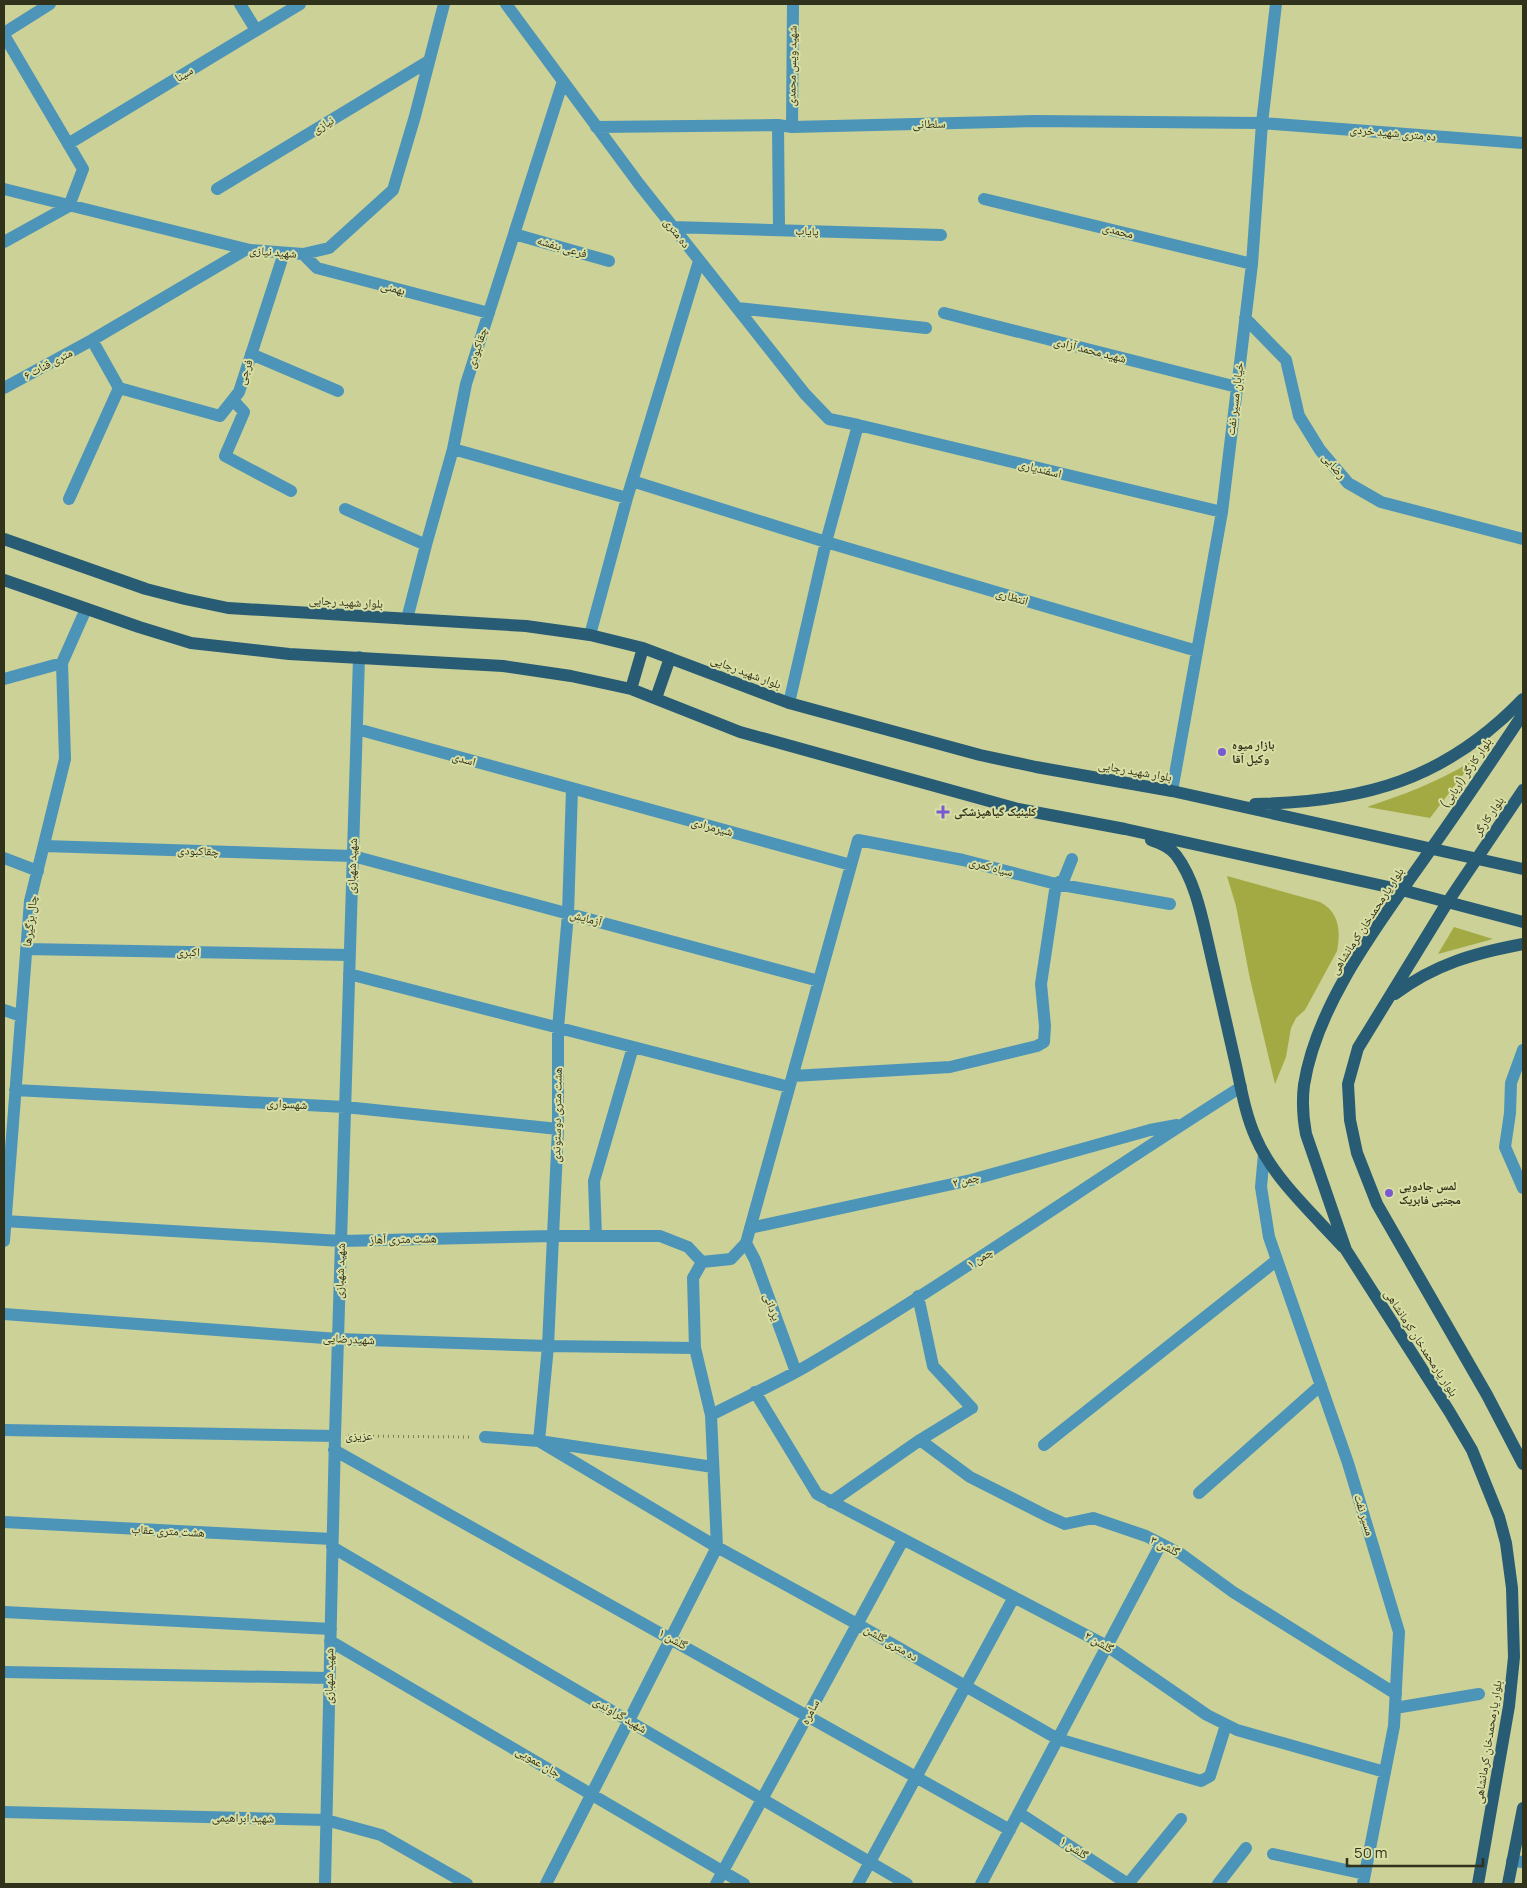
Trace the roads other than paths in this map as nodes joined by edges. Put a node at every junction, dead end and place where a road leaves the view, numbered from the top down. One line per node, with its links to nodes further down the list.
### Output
1 (50, 4): 9 (street)
2 (240, 4): 8 (street)
3 (300, 4): 8 (street, سینا)
4 (444, 4): 10 (street, شهید نیازی)
5 (506, 4): 11 (street, ده متری)
6 (793, 4): 15 (street, شهید ویس محمدی)
7 (1276, 4): 12 (street, خیابان مسیر نفت)
8 (256, 30): 17 (street, سینا)
9 (4, 34): 17 (street)
10 (429, 61): 18 (street, نیازی); 29 (street, شهید نیازی)
11 (563, 81): 14 (street, ده متری); 24 (street, چقاکبودی)
12 (1262, 123): 15 (street, سلطانی); 16 (street, ده متری شهید خردی); 32 (street, خیابان مسیر نفت)
13 (778, 125): 14 (street, سلطانی); 15 (street, سلطانی); 23 (street)
14 (596, 127): 22 (street, ده متری)
15 (792, 128)
16 (1523, 143)
17 (68, 144): 21 (street)
18 (217, 189)
19 (4, 190): 21 (street, شهید نیازی)
20 (984, 199): 32 (street, محمدی)
21 (69, 206): 26 (street); 27 (street, شهید نیازی)
22 (673, 227): 23 (street, پایاب); 31 (street, ده متری)
23 (779, 230): 25 (street, پایاب)
24 (514, 234): 30 (street, فرعی بنفشه); 35 (street, چقاکبودی)
25 (941, 235)
26 (4, 242)
27 (245, 250): 28 (street, شهید نیازی); 38 (street, ۶ متری قنات)
28 (284, 253): 29 (street, شهید نیازی); 39 (street, فرجی)
29 (302, 254): 35 (street, بهمنی)
30 (609, 261)
31 (699, 261): 33 (street, ده متری); 47 (street)
32 (1252, 264): 36 (street, خیابان مسیر نفت)
33 (737, 308): 37 (street); 45 (street, ده متری)
34 (944, 312): 40 (street, شهید محمد آزادی)
35 (489, 313): 46 (street, چقاکبودی)
36 (1245, 318): 40 (street, خیابان مسیر نفت); 54 (street, رضایی)
37 (926, 328)
38 (92, 340): 41 (street, ۶ متری قنات); 42 (street)
39 (252, 354): 43 (street); 44 (street, فرجی)
40 (1237, 387): 52 (street, خیابان مسیر نفت)
41 (4, 388)
42 (120, 388): 44 (street, فرجی); 50 (street)
43 (338, 391)
44 (233, 400): 48 (street)
45 (858, 425): 52 (street, اسفندیاری); 55 (street)
46 (454, 449): 49 (street); 56 (street, چقاکبودی)
47 (632, 482): 49 (street); 55 (street, انتظاری)
48 (291, 491)
49 (627, 498): 60 (street)
50 (69, 499)
51 (346, 509): 56 (street)
52 (1222, 512): 62 (street, خیابان مسیر نفت)
53 (4, 539): 59 (main road, بلوار شهید رجایی)
54 (1523, 539)
55 (826, 542): 62 (street, انتظاری); 70 (street)
56 (426, 545): 59 (street, چقاکبودی)
57 (4, 580): 58 (main road)
58 (86, 609): 63 (main road); 65 (street, چال بزگیرها)
59 (407, 619): 60 (main road, بلوار شهید رجایی)
60 (590, 634): 61 (main road, بلوار شهید رجایی)
61 (643, 648): 64 (main road, بلوار شهید رجایی); 67 (main road)
62 (1197, 651): 75 (street, خیابان مسیر نفت)
63 (359, 657): 67 (main road); 72 (street, شهید شهبازی)
64 (670, 658): 68 (main road); 70 (main road, بلوار شهید رجایی)
65 (62, 663): 66 (street); 78 (street, چال بزگیرها)
66 (4, 679)
67 (631, 689): 68 (main road)
68 (656, 698): 77 (main road)
69 (1523, 700): 76 (main road)
70 (789, 704): 75 (main road, بلوار شهید رجایی)
71 (1523, 714): 79 (main road, بلوار کارگر (اربابی))
72 (357, 729): 73 (street, اسدی); 80 (street, شهید شهبازی)
73 (572, 789): 84 (street, شیرمرادی); 91 (street, هشت متری دوستوندی)
74 (1523, 790): 81 (main road, بلوار کارگر)
75 (1172, 791): 76 (main road, بلوار شهید رجایی)
76 (1234, 805): 79 (main road, بلوار شهید رجایی)
77 (1125, 829): 88 (main road); 105 (main road)
78 (44, 846): 80 (street, چقاکبودی); 86 (street, چال بزگیرها)
79 (1432, 848): 81 (main road, بلوار شهید رجایی); 88 (main road, بلوار یارمحمدخان کرمانشاهی)
80 (353, 856): 91 (street, آزمایش); 95 (street, شهید شهبازی)
81 (1477, 857): 85 (main road, بلوار شهید رجایی); 89 (main road)
82 (4, 858): 86 (street)
83 (1072, 858): 87 (street)
84 (851, 865): 87 (street, سیاه کمری); 97 (street)
85 (1523, 869)
86 (38, 871): 94 (street, چال بزگیرها)
87 (1056, 884): 90 (street, سیاه کمری); 104 (street)
88 (1402, 890): 89 (main road); 120 (main road, بلوار یارمحمدخان کرمانشاهی)
89 (1447, 903): 92 (main road); 98 (main road)
90 (1170, 904)
91 (568, 914): 97 (street, آزمایش); 101 (street, هشت متری دوستوندی)
92 (1523, 922)
93 (1523, 944): 98 (main road)
94 (26, 949): 95 (street, اکبری); 100 (street, چال بزگیرها)
95 (350, 955): 96 (street, شهید شهبازی)
96 (349, 974): 101 (street); 107 (street, شهید شهبازی)
97 (819, 981): 104 (street)
98 (1388, 999): 139 (main road)
99 (4, 1010): 100 (street)
100 (21, 1016): 106 (street, چال بزگیرها)
101 (558, 1028): 102 (street); 109 (street, هشت متری دوستوندی)
102 (633, 1047): 104 (street); 116 (street)
103 (1523, 1050): 112 (street)
104 (791, 1081): 114 (street)
105 (1241, 1087): 108 (street, چمن ۱); 110 (main road)
106 (15, 1090): 107 (street, شهسواری); 111 (street, چال بزگیرها)
107 (345, 1107): 109 (street, شهسواری); 118 (street, شهید شهبازی)
108 (1181, 1125): 114 (street, چمن ۲); 123 (street, چمن ۱)
109 (558, 1129): 115 (street, هشت متری دوستوندی)
110 (1264, 1154): 120 (main road); 121 (street, مسیر نفت)
111 (7, 1162): 113 (street, چال بزگیرها)
112 (1523, 1188)
113 (4, 1221): 117 (street, چال بزگیرها); 118 (street, هشت متری آهاز)
114 (750, 1228): 119 (street)
115 (553, 1236): 116 (street, هشت متری آهاز); 118 (street, هشت متری آهاز); 126 (street, هشت متری دوستوندی)
116 (596, 1236): 122 (street, هشت متری آهاز)
117 (4, 1241)
118 (341, 1241): 125 (street, شهید شهبازی)
119 (746, 1243): 122 (street); 128 (street, یزدانی)
120 (1346, 1250): 154 (main road, بلوار یارمحمدخان کرمانشاهی)
121 (1277, 1260): 129 (street, مسیر نفت); 137 (street)
122 (702, 1262): 127 (street)
123 (918, 1296): 128 (street, چمن ۱); 135 (street)
124 (4, 1314): 125 (street, شهیدرضایی)
125 (338, 1339): 126 (street, شهیدرضایی); 133 (street, شهید شهبازی)
126 (548, 1346): 127 (street, شهیدرضایی); 136 (street, هشت متری دوستوندی)
127 (694, 1348): 131 (street)
128 (796, 1372): 130 (street, چمن ۱)
129 (1321, 1385): 141 (street); 158 (street, مسیر نفت)
130 (755, 1392): 131 (street, چمن ۱); 142 (street, گلشن ۲)
131 (711, 1415): 140 (street)
132 (4, 1430): 133 (street, عزیزی)
133 (335, 1436): 138 (street, شهید شهبازی)
134 (485, 1437): 136 (street)
135 (920, 1440): 142 (street); 146 (street, گلشن ۳)
136 (539, 1441): 140 (street); 147 (street, ده متری گلشن)
137 (1044, 1445)
138 (334, 1450): 145 (street, شهید شهبازی); 152 (street, گلشن ۱)
139 (1523, 1464)
140 (713, 1467): 147 (street)
141 (1199, 1493)
142 (831, 1502): 144 (street, گلشن ۲)
143 (4, 1522): 145 (street, هشت متری عقاب)
144 (903, 1540): 148 (street, گلشن ۲); 150 (street, سامره)
145 (332, 1543): 151 (street, شهید شهبازی); 162 (street, شهید گراوندی)
146 (1161, 1544): 153 (street); 158 (street, گلشن ۳)
147 (717, 1547): 150 (street, ده متری گلشن); 152 (street)
148 (1014, 1597): 153 (street, گلشن ۲); 157 (street)
149 (4, 1612): 151 (street)
150 (857, 1624): 157 (street, ده متری گلشن); 161 (street, سامره)
151 (330, 1635): 156 (street, شهید شهبازی); 167 (street, جان عمویی)
152 (671, 1638): 161 (street, گلشن ۱); 162 (street)
153 (1108, 1646): 163 (street, گلشن ۲); 164 (street)
154 (1519, 1657): 191 (main road, بلوار یارمحمدخان کرمانشاهی)
155 (4, 1672): 156 (street)
156 (329, 1678): 173 (street, شهید شهبازی)
157 (965, 1686): 164 (street, ده متری گلشن); 166 (street)
158 (1396, 1694): 160 (street, مسیر نفت)
159 (1480, 1694): 160 (street)
160 (1395, 1708): 165 (street, مسیر نفت)
161 (808, 1716): 166 (street, گلشن ۱); 168 (street, سامره)
162 (629, 1720): 167 (street); 168 (street, شهید گراوندی)
163 (1226, 1725): 164 (street, ده متری گلشن); 165 (street, گلشن ۲)
164 (1058, 1740): 171 (street)
165 (1385, 1772): 180 (street, مسیر نفت)
166 (916, 1777): 174 (street, گلشن ۱); 177 (street)
167 (592, 1793): 179 (street, جان عمویی); 183 (street)
168 (762, 1799): 177 (street, شهید گراوندی); 179 (street, سامره)
169 (1523, 1808): 178 (main road)
170 (4, 1812): 173 (street, شهید ابراهیمی)
171 (1019, 1813): 174 (street); 189 (street, گلشن ۱)
172 (1181, 1819): 189 (street)
173 (326, 1820): 181 (street, شهید شهبازی); 182 (street, شهید ابراهیمی)
174 (1010, 1830): 188 (street)
175 (1246, 1848): 190 (street)
176 (1273, 1854): 180 (street)
177 (870, 1862): 186 (street); 187 (street, شهید گراوندی)
178 (1518, 1862): 192 (main road)
179 (723, 1872): 184 (street, سامره); 185 (street, جان عمویی)
180 (1364, 1879)
181 (325, 1884)
182 (467, 1884)
183 (546, 1884)
184 (716, 1884)
185 (744, 1884)
186 (858, 1884)
187 (907, 1884)
188 (981, 1884)
189 (1128, 1884)
190 (1218, 1884)
191 (1478, 1884)
192 (1508, 1884)

